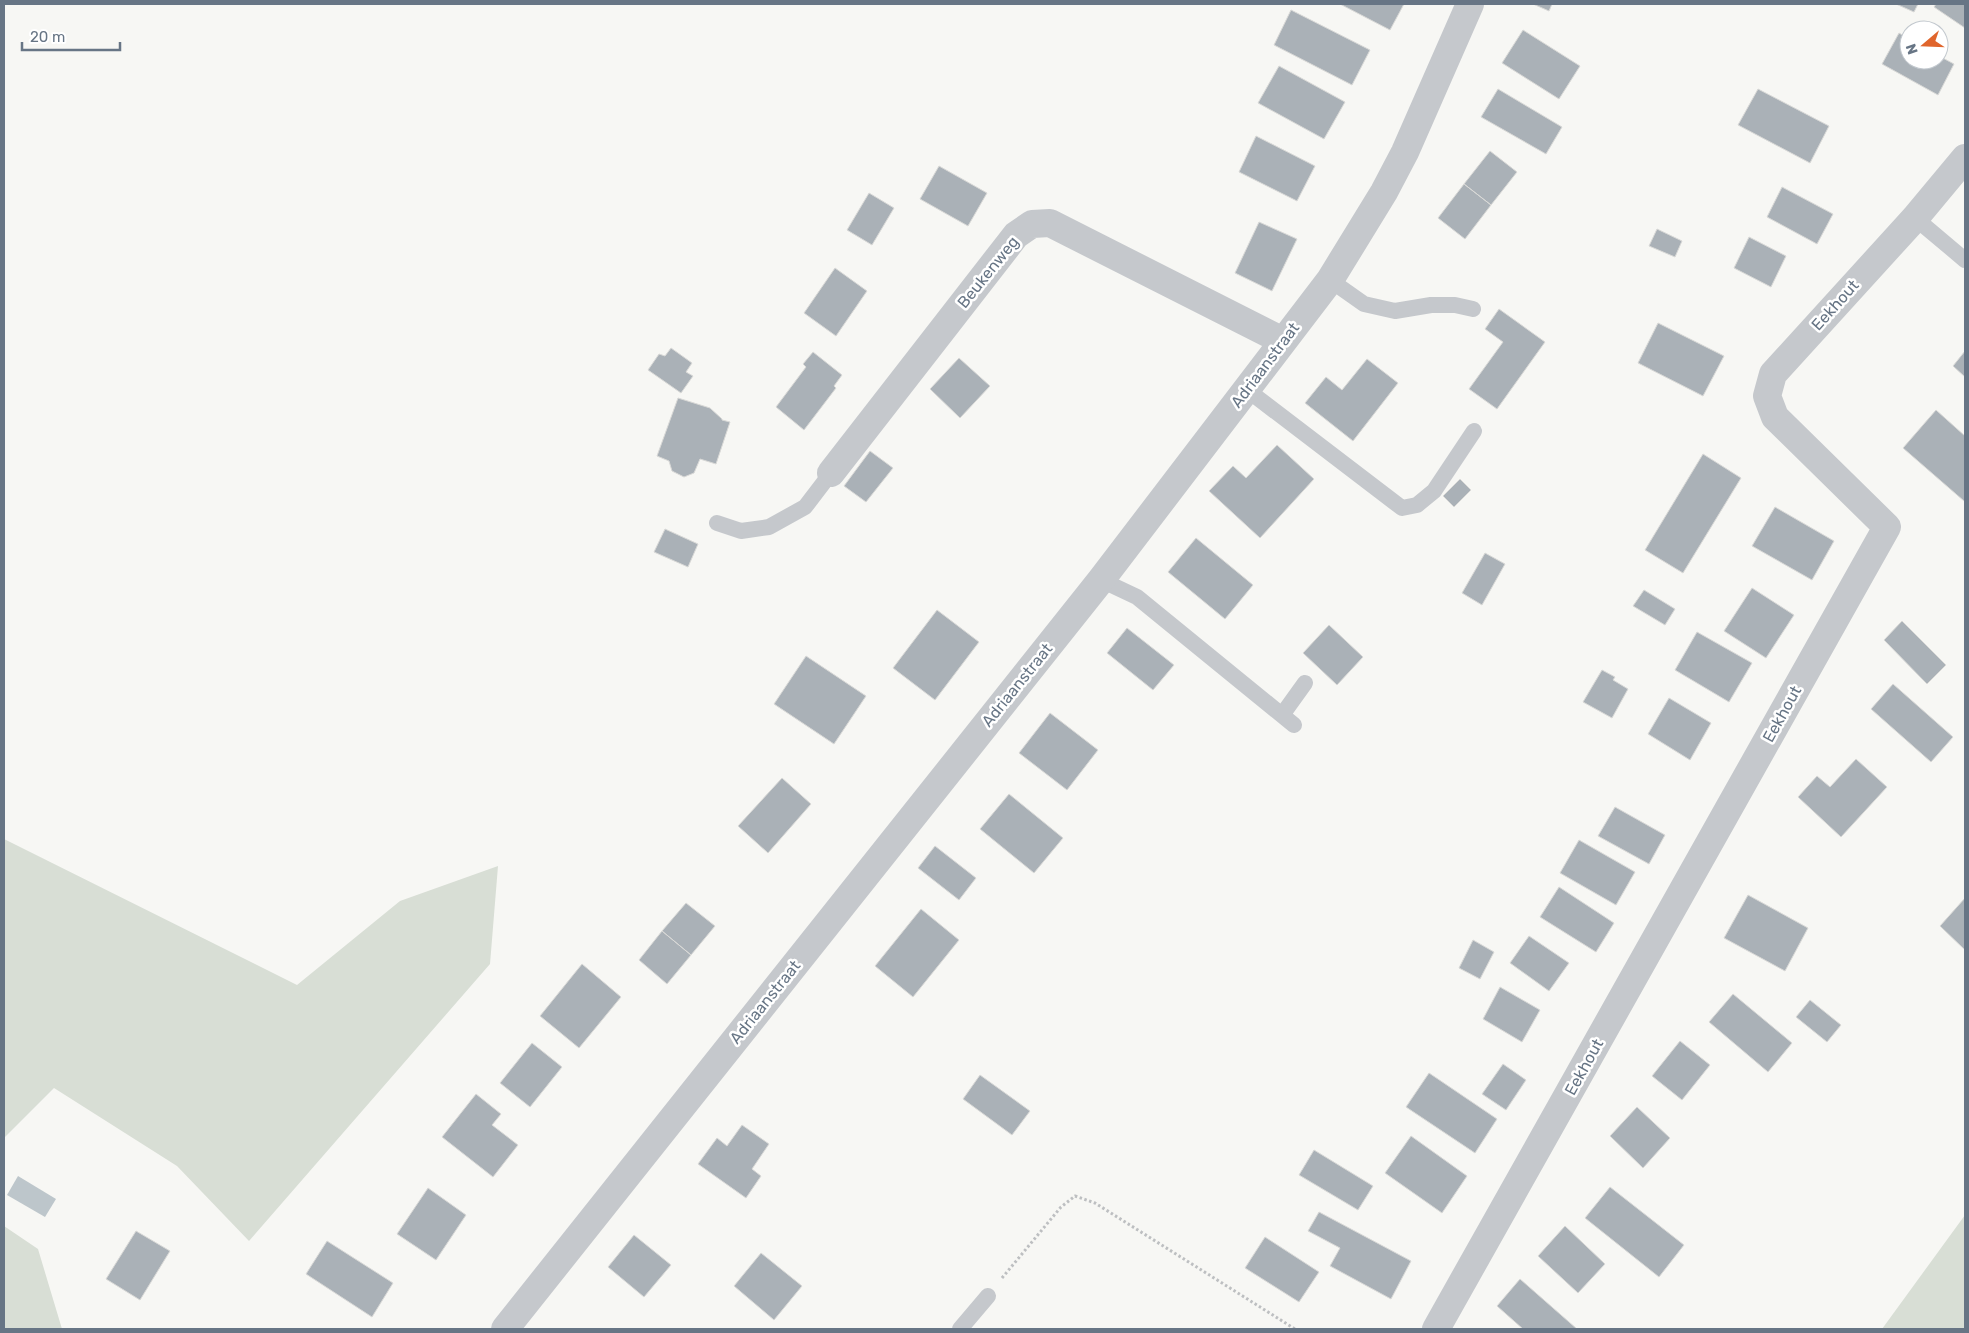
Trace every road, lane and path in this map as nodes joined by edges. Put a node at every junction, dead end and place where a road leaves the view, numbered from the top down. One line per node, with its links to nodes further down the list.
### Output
1 (1470, 4): 5 (street, Adriaanstraat)
2 (1965, 158): 3 (street, Eekhout)
3 (1915, 218): 4 (lane); 18 (street, Eekhout)
4 (1965, 260)
5 (1330, 280): 6 (lane); 7 (street, Adriaanstraat)
6 (1473, 309)
7 (1283, 341): 8 (street, Adriaanstraat); 10 (street, Beukenweg)
8 (1246, 389): 9 (lane); 12 (street, Adriaanstraat)
9 (1474, 431)
10 (831, 473): 11 (lane)
11 (717, 523)
12 (1101, 580): 13 (lane); 15 (street, Adriaanstraat)
13 (1305, 684)
14 (988, 1296): 16 (lane); 17 (path)
15 (505, 1329)
16 (960, 1329)
17 (1295, 1329)
18 (1436, 1329)

